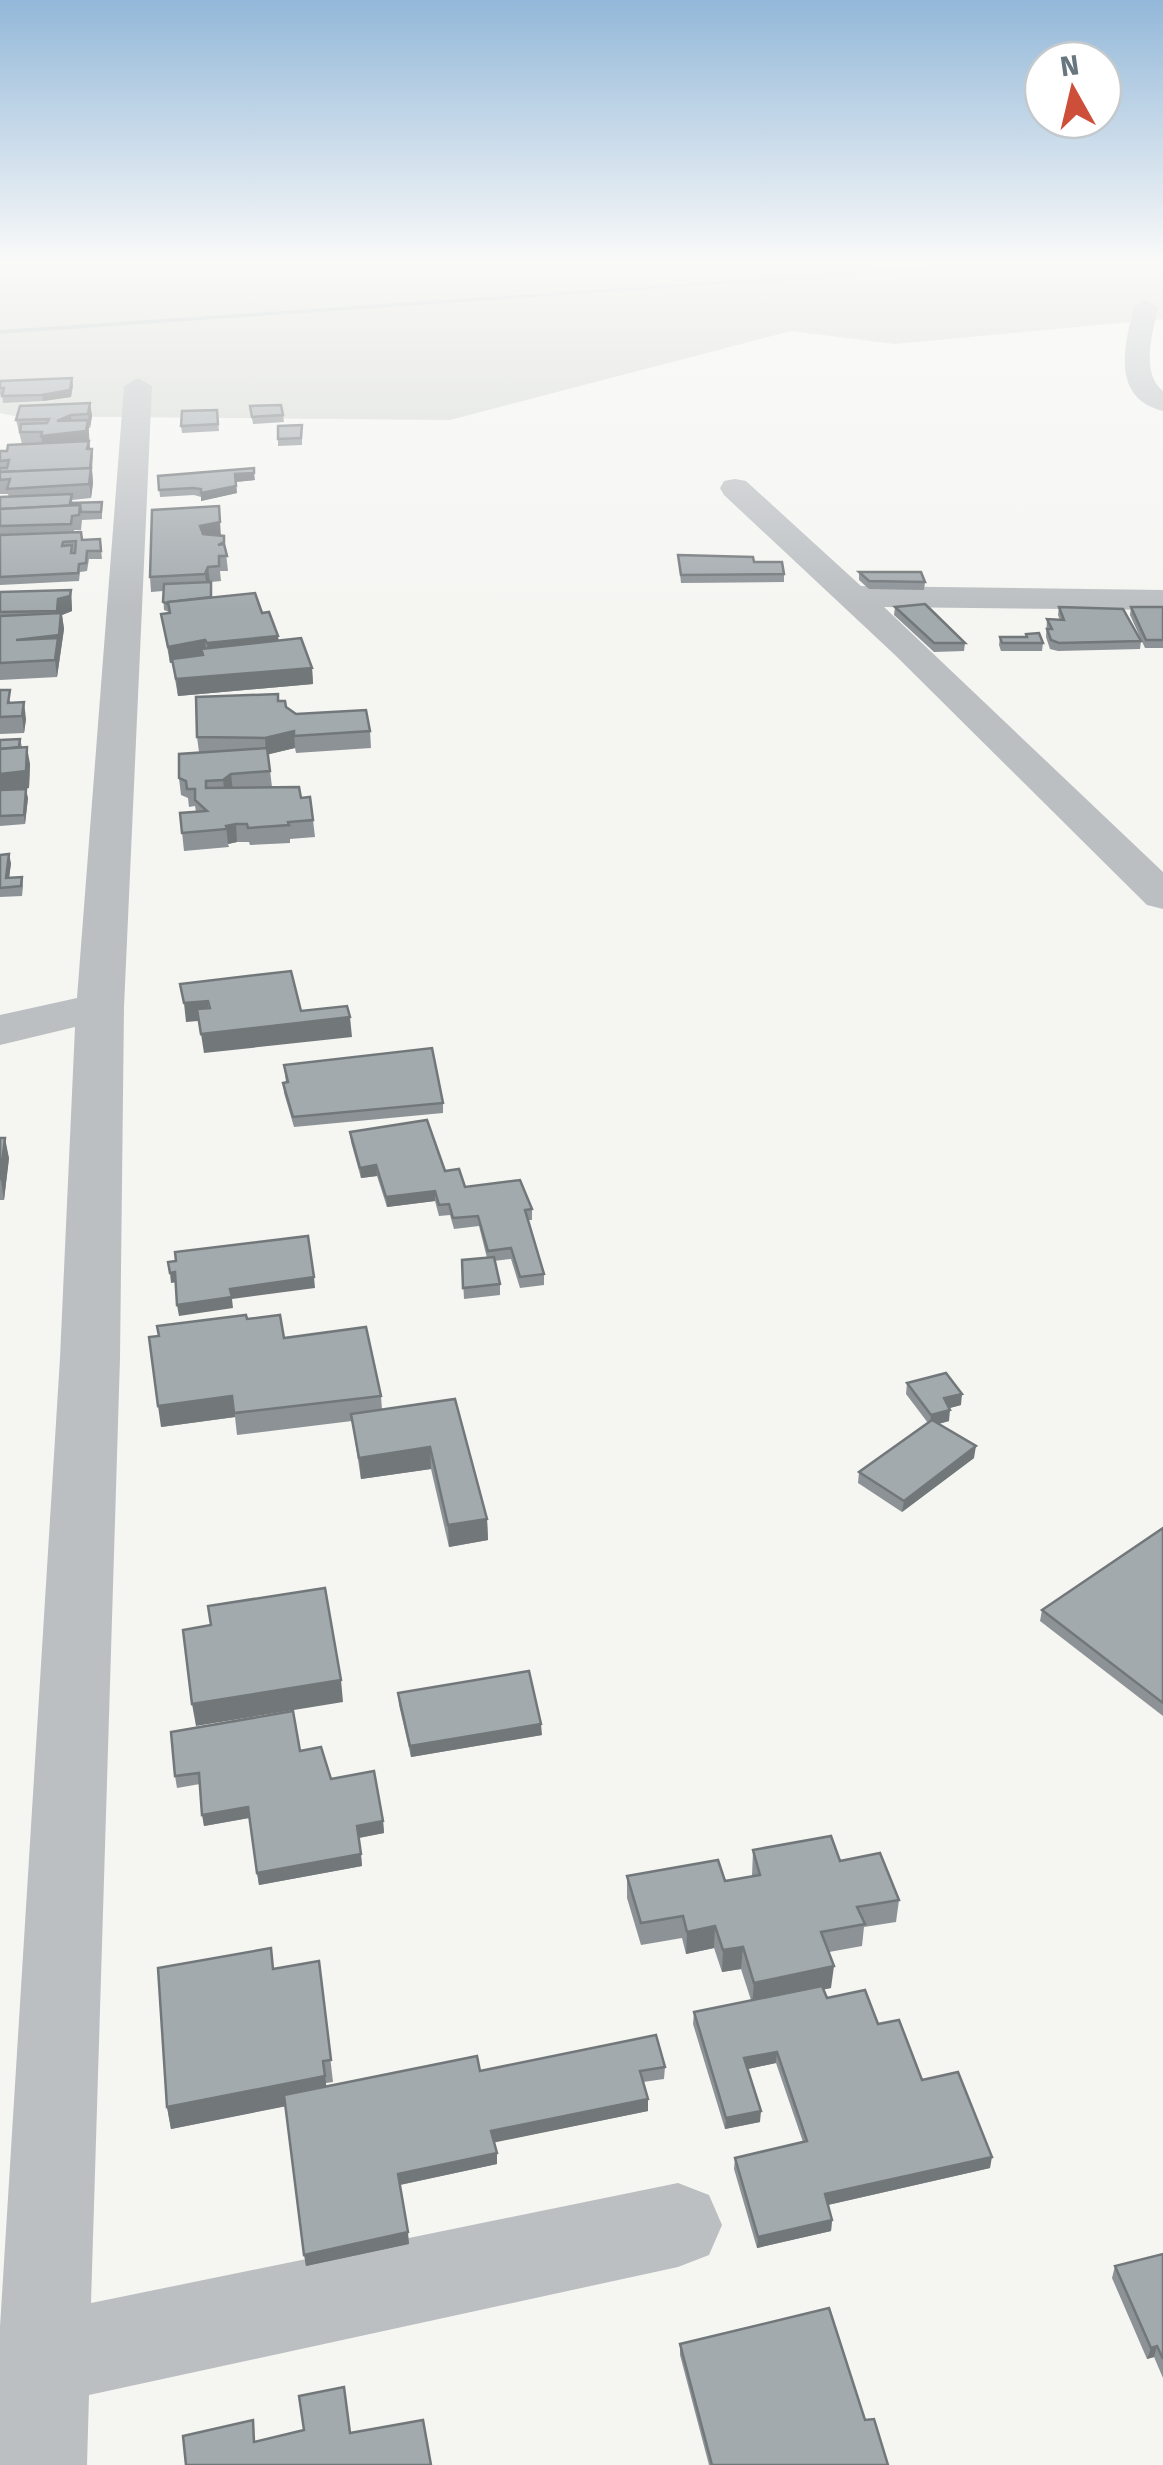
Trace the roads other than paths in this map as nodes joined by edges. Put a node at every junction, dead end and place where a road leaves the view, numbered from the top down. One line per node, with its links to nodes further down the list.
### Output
1 (1140, 379): 3 (street)
2 (138, 386): 8 (street)
3 (1163, 403)
4 (735, 488): 5 (street)
5 (854, 596): 6 (street); 7 (street)
6 (1163, 600)
7 (1163, 896)
8 (100, 1007): 9 (street); 11 (street)
9 (0, 1030)
10 (678, 2226): 11 (street)
11 (46, 2358): 12 (street)
12 (40, 2465)

